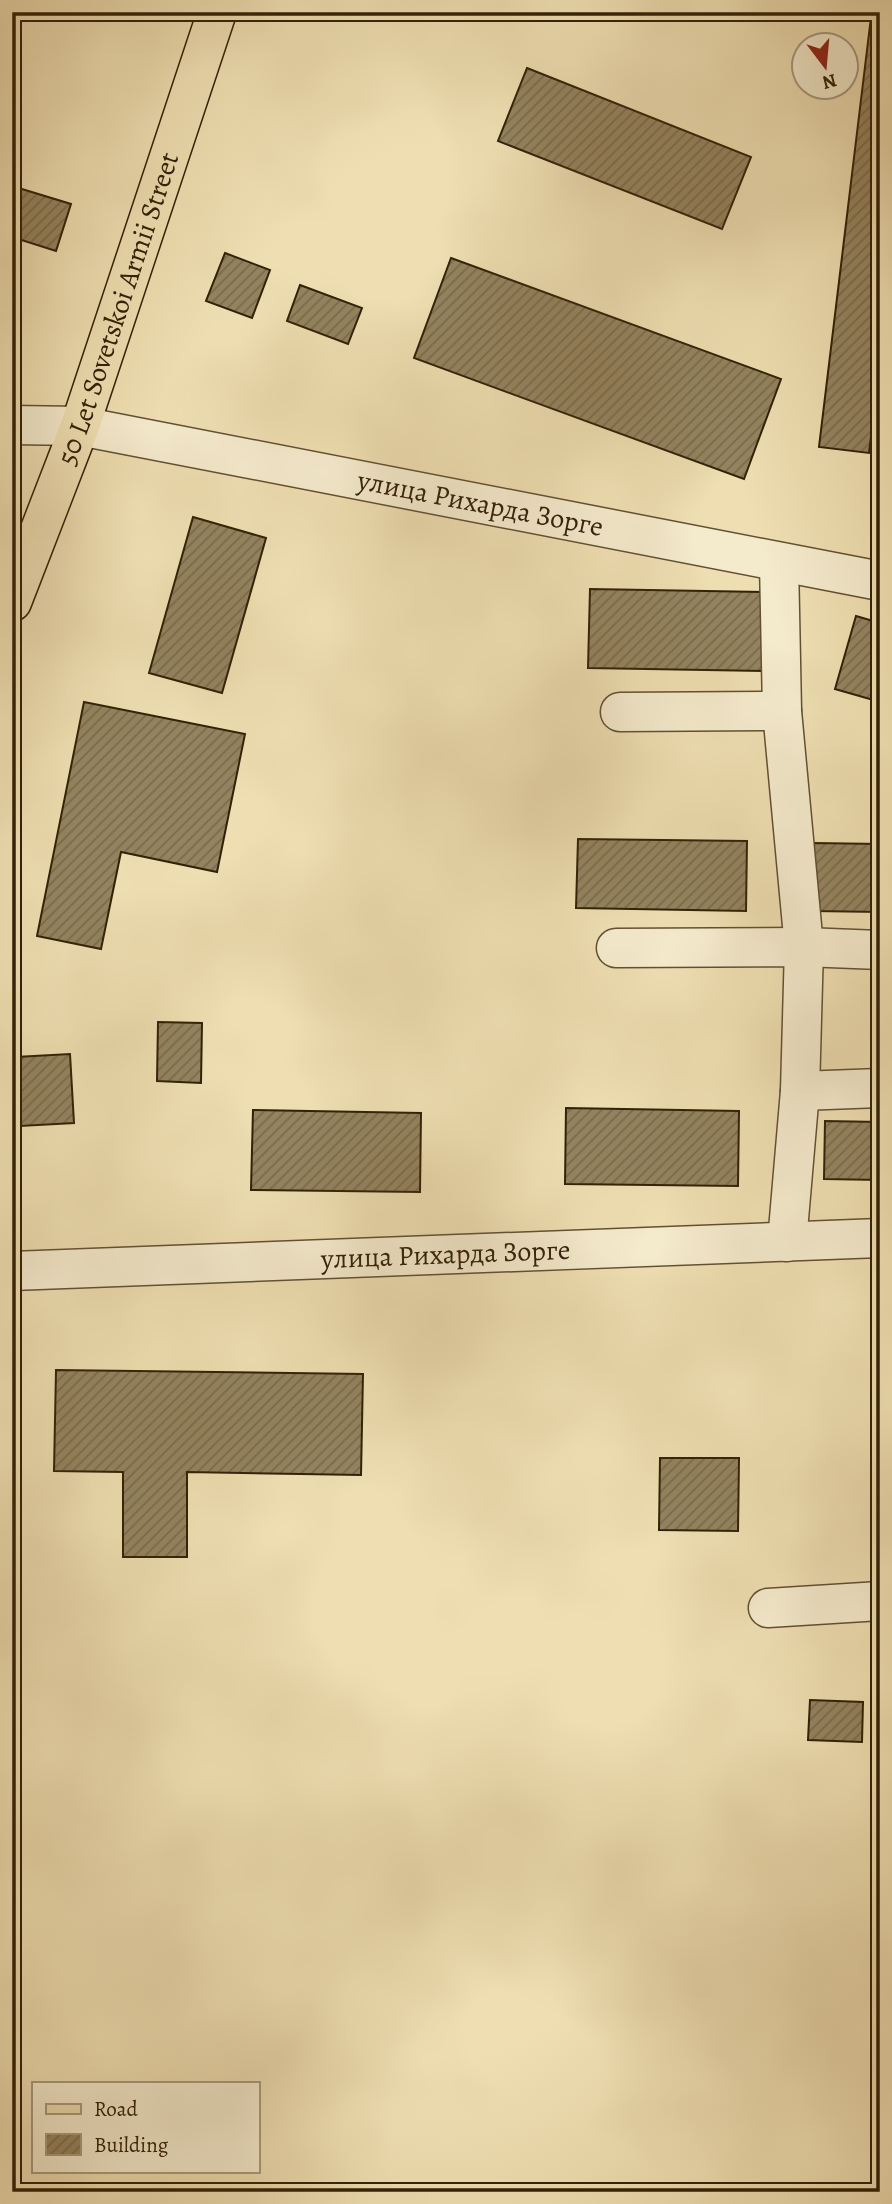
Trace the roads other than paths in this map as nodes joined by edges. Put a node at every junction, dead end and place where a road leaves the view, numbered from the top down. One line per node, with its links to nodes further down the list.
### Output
1 (217, 12): 3 (main road, 50 Let Sovetskoi Armii Street)
2 (12, 425): 3 (street, улица Рихарда Зорге)
3 (80, 426): 4 (street, улица Рихарда Зорге); 6 (main road, 50 Let Sovetskoi Armii Street)
4 (779, 562): 5 (street, улица Рихарда Зорге); 7 (street)
5 (879, 575)
6 (12, 602)
7 (782, 711): 8 (street); 9 (street)
8 (620, 712)
9 (804, 947): 10 (street); 11 (street); 13 (street)
10 (616, 948)
11 (880, 950)
12 (880, 1088): 13 (street)
13 (800, 1091): 15 (street)
14 (880, 1238): 15 (street, улица Рихарда Зорге)
15 (787, 1242): 16 (street, улица Рихарда Зорге)
16 (12, 1271)
17 (880, 1601): 18 (street)
18 (768, 1608)

